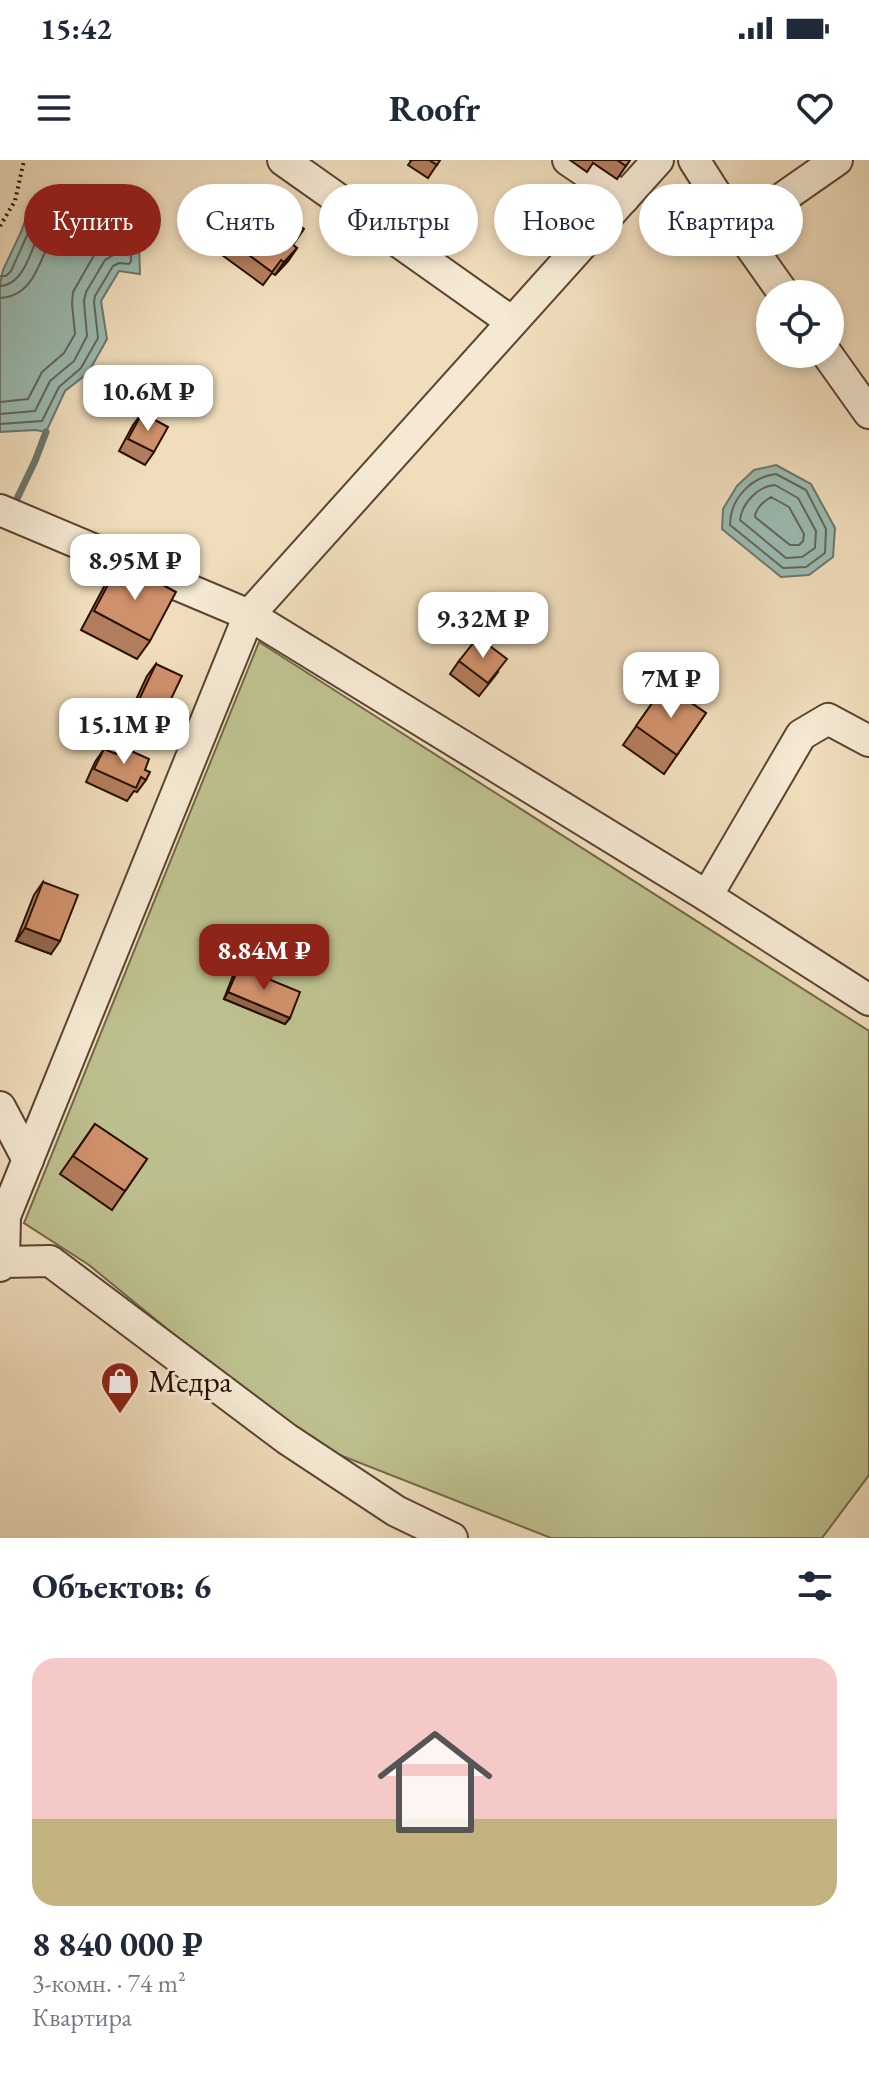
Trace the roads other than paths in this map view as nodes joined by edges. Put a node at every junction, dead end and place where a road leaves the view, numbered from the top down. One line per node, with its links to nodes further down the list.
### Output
1 (283, 160): 11 (street)
2 (568, 160): 8 (street)
3 (658, 160): 8 (street)
4 (694, 160): 6 (street)
5 (837, 160): 7 (street)
6 (709, 184)
7 (803, 184)
8 (624, 198): 11 (street)
9 (757, 256): 10 (street)
10 (774, 280)
11 (512, 322): 15 (street)
12 (837, 368): 13 (street)
13 (869, 413)
14 (0, 510): 15 (street)
15 (249, 615): 17 (street); 20 (street)
16 (869, 741): 17 (street)
17 (707, 896): 18 (street)
18 (869, 1000)
19 (0, 1107): 20 (street)
20 (28, 1160): 21 (street)
21 (2, 1264): 22 (street)
22 (452, 1538)

